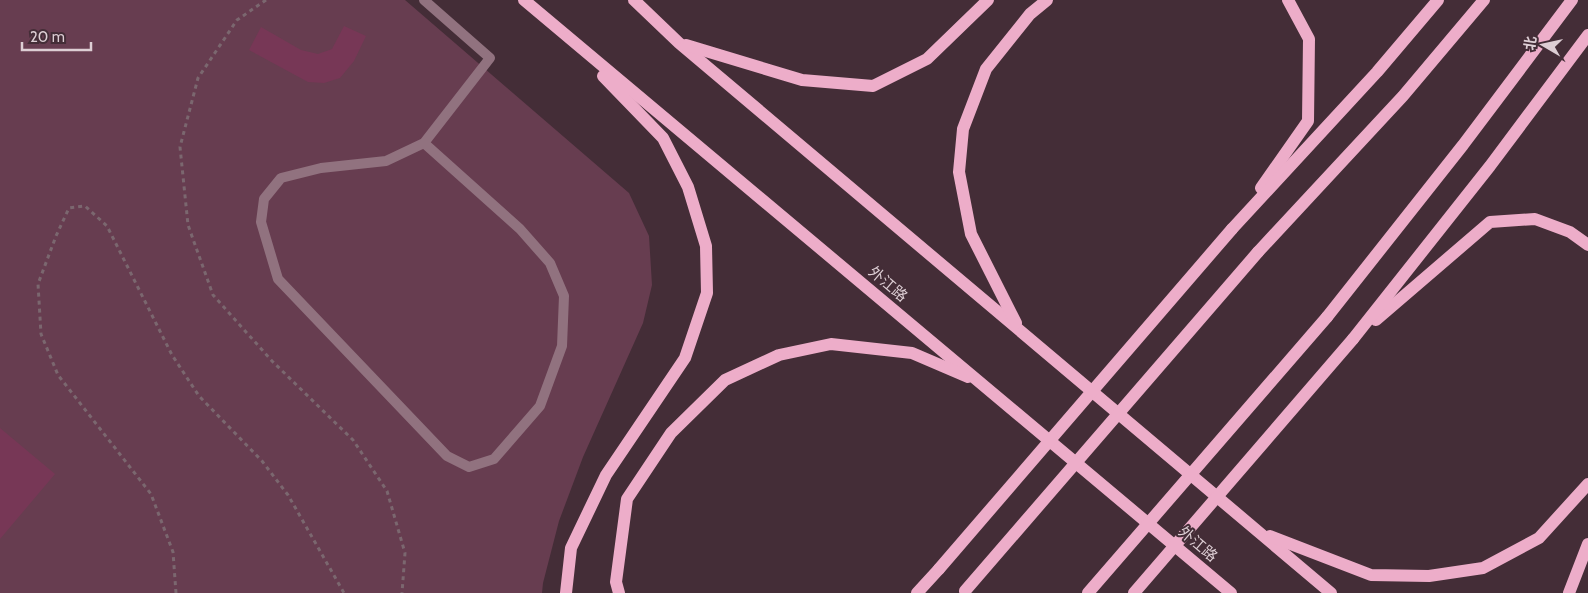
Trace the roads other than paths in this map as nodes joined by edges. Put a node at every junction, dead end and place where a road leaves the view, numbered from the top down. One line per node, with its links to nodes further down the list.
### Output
1 (424, 0): 13 (lane)
2 (524, 0): 10 (main road, 外江路)
3 (634, 0): 12 (main road)
4 (988, 0): 12 (main road)
5 (1047, 0): 16 (main road)
6 (1288, 0): 14 (main road)
7 (1438, 0): 14 (main road)
8 (1484, 0): 23 (main road, bridge)
9 (1572, 0): 27 (main road, bridge)
10 (560, 31): 18 (main road, 外江路); 24 (main road)
11 (1588, 36): 17 (main road)
12 (680, 43): 16 (main road)
13 (424, 144): 13 (lane)
14 (1232, 229): 26 (main road, bridge)
15 (1588, 245): 17 (main road)
16 (1018, 328): 20 (main road)
17 (1353, 339): 28 (main road, bridge)
18 (980, 382): 22 (main road, 外江路); 25 (main road)
19 (1588, 484): 20 (main road)
20 (1259, 532): 30 (main road)
21 (1588, 544): 31 (main road)
22 (1223, 588): 29 (main road, 外江路)
23 (964, 592)
24 (566, 593)
25 (619, 593)
26 (918, 593)
27 (1088, 593)
28 (1134, 593)
29 (1231, 593)
30 (1331, 593)
31 (1569, 593)

